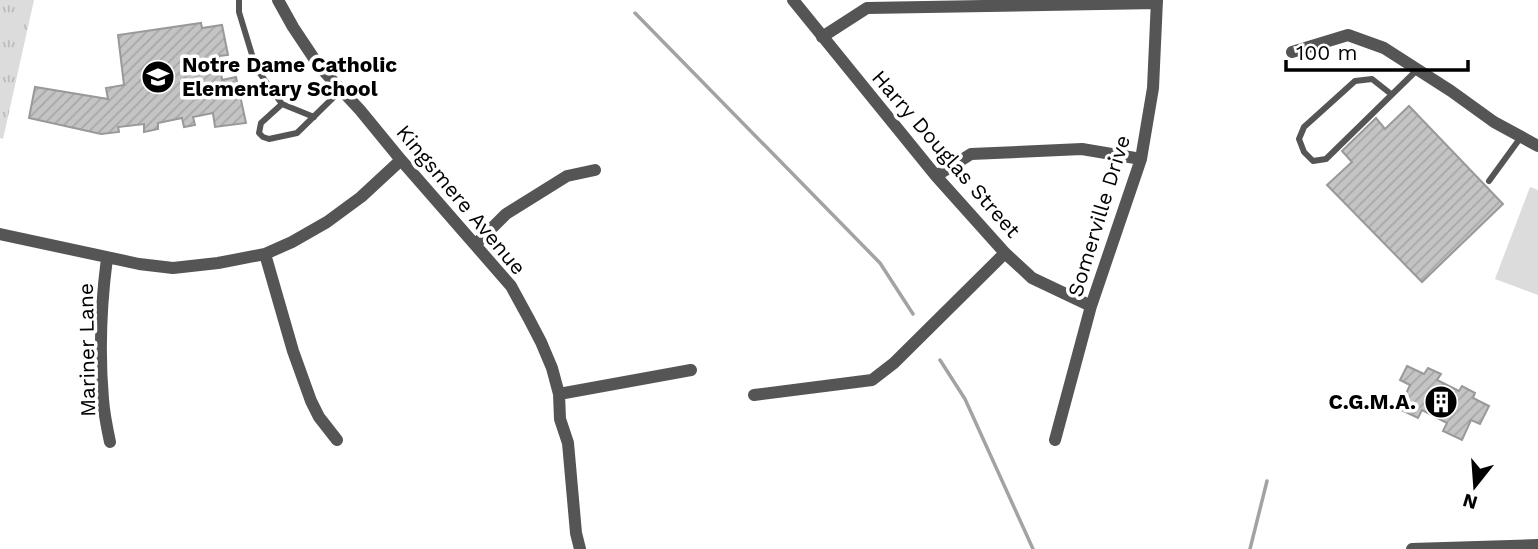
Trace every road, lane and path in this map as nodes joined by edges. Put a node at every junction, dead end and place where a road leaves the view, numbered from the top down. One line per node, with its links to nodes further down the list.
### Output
1 (239, 0): 10 (lane)
2 (278, 0): 8 (street, Kingsmere Avenue)
3 (793, 0): 5 (street, Harry Douglas Street)
4 (1157, 2): 5 (street); 14 (street, Somerville Drive)
5 (822, 37): 17 (street, Harry Douglas Street)
6 (1292, 51): 7 (street)
7 (1418, 69): 9 (lane); 12 (street)
8 (341, 90): 11 (lane); 15 (street, Kingsmere Avenue)
9 (1391, 94): 9 (lane)
10 (282, 104): 11 (lane); 11 (lane)
11 (314, 117)
12 (1521, 137): 13 (street); 18 (lane)
13 (1538, 146)
14 (1141, 159): 17 (street); 24 (street, Somerville Drive)
15 (401, 160): 20 (street, Kingsmere Avenue); 22 (street)
16 (595, 170): 20 (street)
17 (936, 176): 21 (street, Harry Douglas Street)
18 (1489, 181)
19 (0, 234): 23 (street)
20 (475, 244): 26 (street, Kingsmere Avenue)
21 (1005, 253): 24 (street, Harry Douglas Street); 27 (street)
22 (265, 254): 23 (street); 28 (street)
23 (107, 258): 30 (street, Mariner Lane)
24 (1091, 306): 29 (street, Somerville Drive)
25 (691, 370): 26 (street)
26 (559, 394): 31 (street, Kingsmere Avenue)
27 (754, 395)
28 (337, 440)
29 (1055, 440)
30 (110, 442)
31 (576, 533): 34 (street, Kingsmere Avenue); 35 (street, Kingsmere Avenue)
32 (1538, 545): 33 (street)
33 (1503, 547): 36 (street)
34 (571, 549)
35 (580, 549)
36 (1412, 549)

